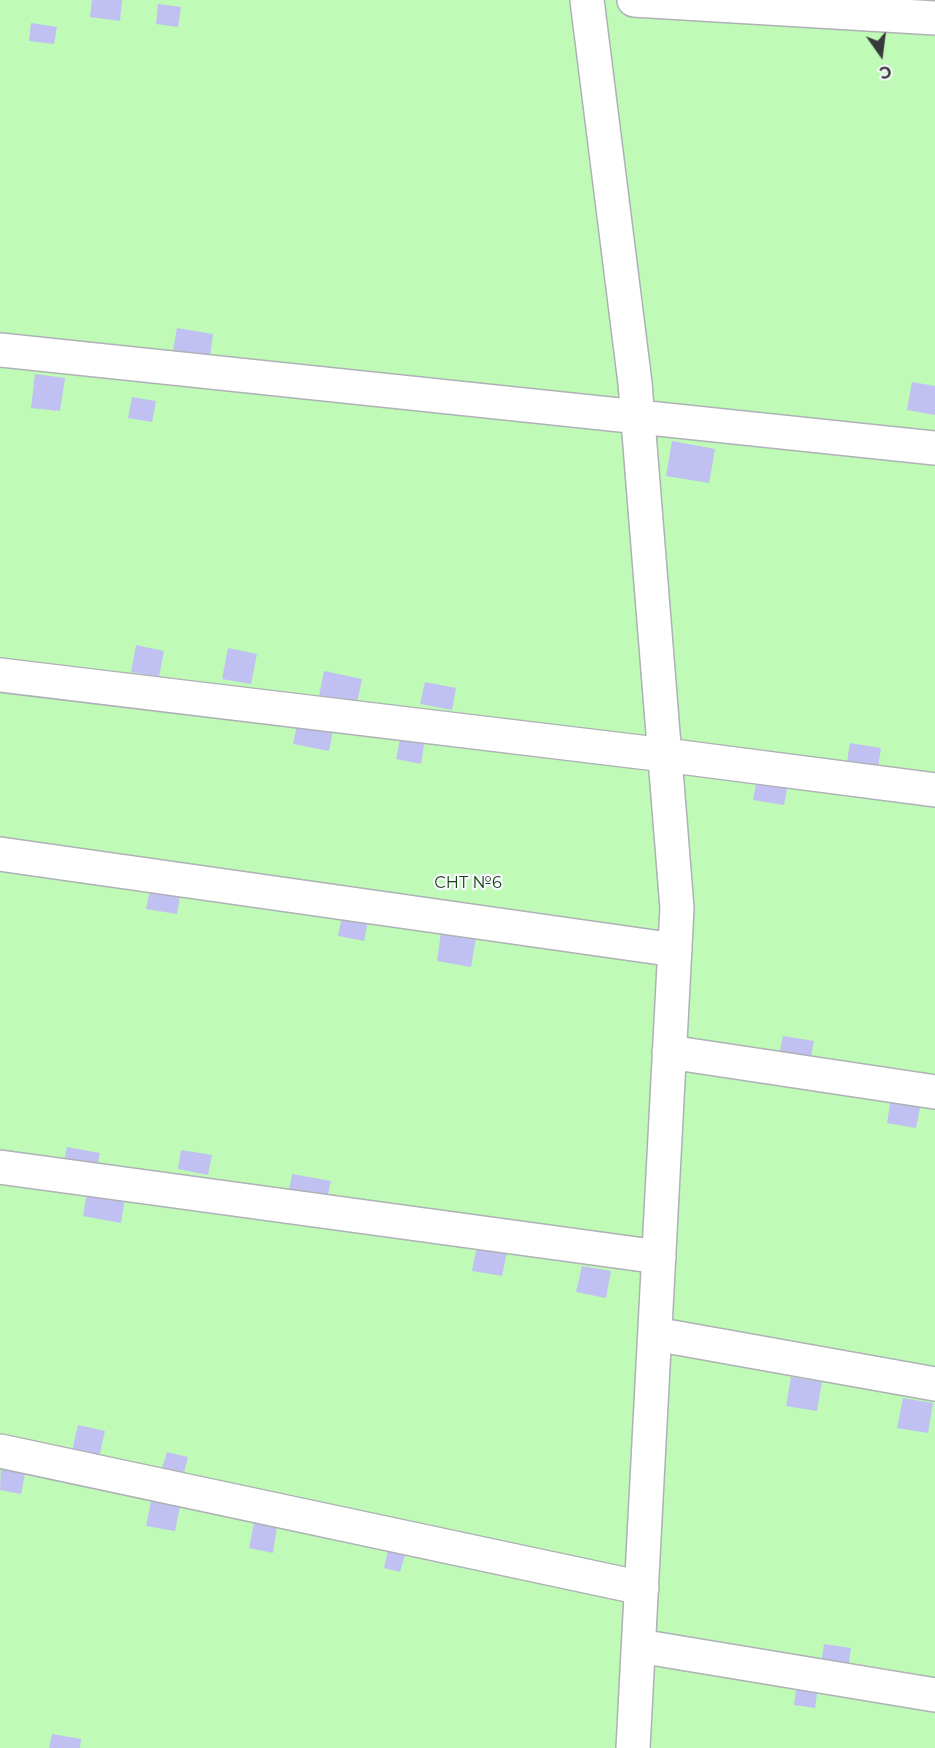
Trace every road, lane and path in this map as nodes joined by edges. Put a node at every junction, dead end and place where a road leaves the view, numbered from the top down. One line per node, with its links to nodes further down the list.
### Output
1 (587, 0): 5 (street)
2 (634, 0): 3 (street)
3 (935, 18)
4 (0, 350): 5 (street)
5 (638, 418): 6 (street); 8 (street)
6 (935, 448)
7 (0, 675): 8 (street)
8 (665, 755): 9 (street); 11 (street)
9 (935, 790)
10 (0, 854): 11 (street)
11 (675, 950): 12 (street)
12 (669, 1052): 13 (street); 15 (street)
13 (935, 1092)
14 (0, 1167): 15 (street)
15 (659, 1257): 16 (street)
16 (655, 1334): 17 (street); 19 (street)
17 (935, 1384)
18 (0, 1451): 19 (street)
19 (642, 1588): 20 (street)
20 (639, 1646): 21 (street); 22 (street)
21 (935, 1695)
22 (633, 1748)

